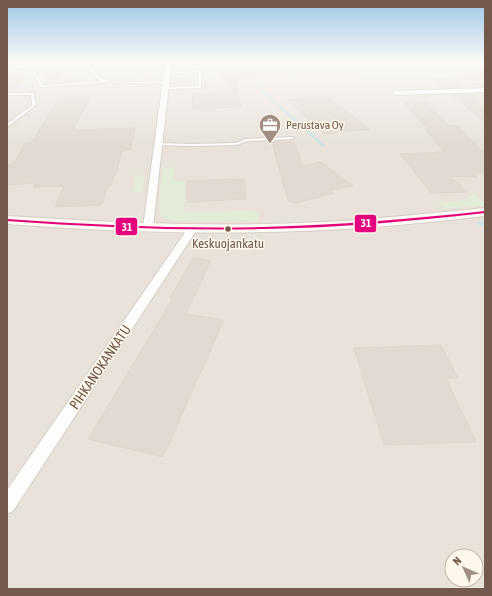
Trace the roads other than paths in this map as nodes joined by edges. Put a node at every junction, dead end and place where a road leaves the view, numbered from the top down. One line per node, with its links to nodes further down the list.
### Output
1 (164, 90): 7 (street)
2 (485, 90): 3 (street)
3 (396, 93)
4 (7, 94): 5 (lane)
5 (7, 126)
6 (292, 138): 7 (lane)
7 (158, 144): 10 (street)
8 (485, 212): 11 (main road)
9 (7, 220): 10 (main road)
10 (148, 227): 11 (main road)
11 (191, 228): 12 (street, PIHKANOKANKATU)
12 (7, 505)

